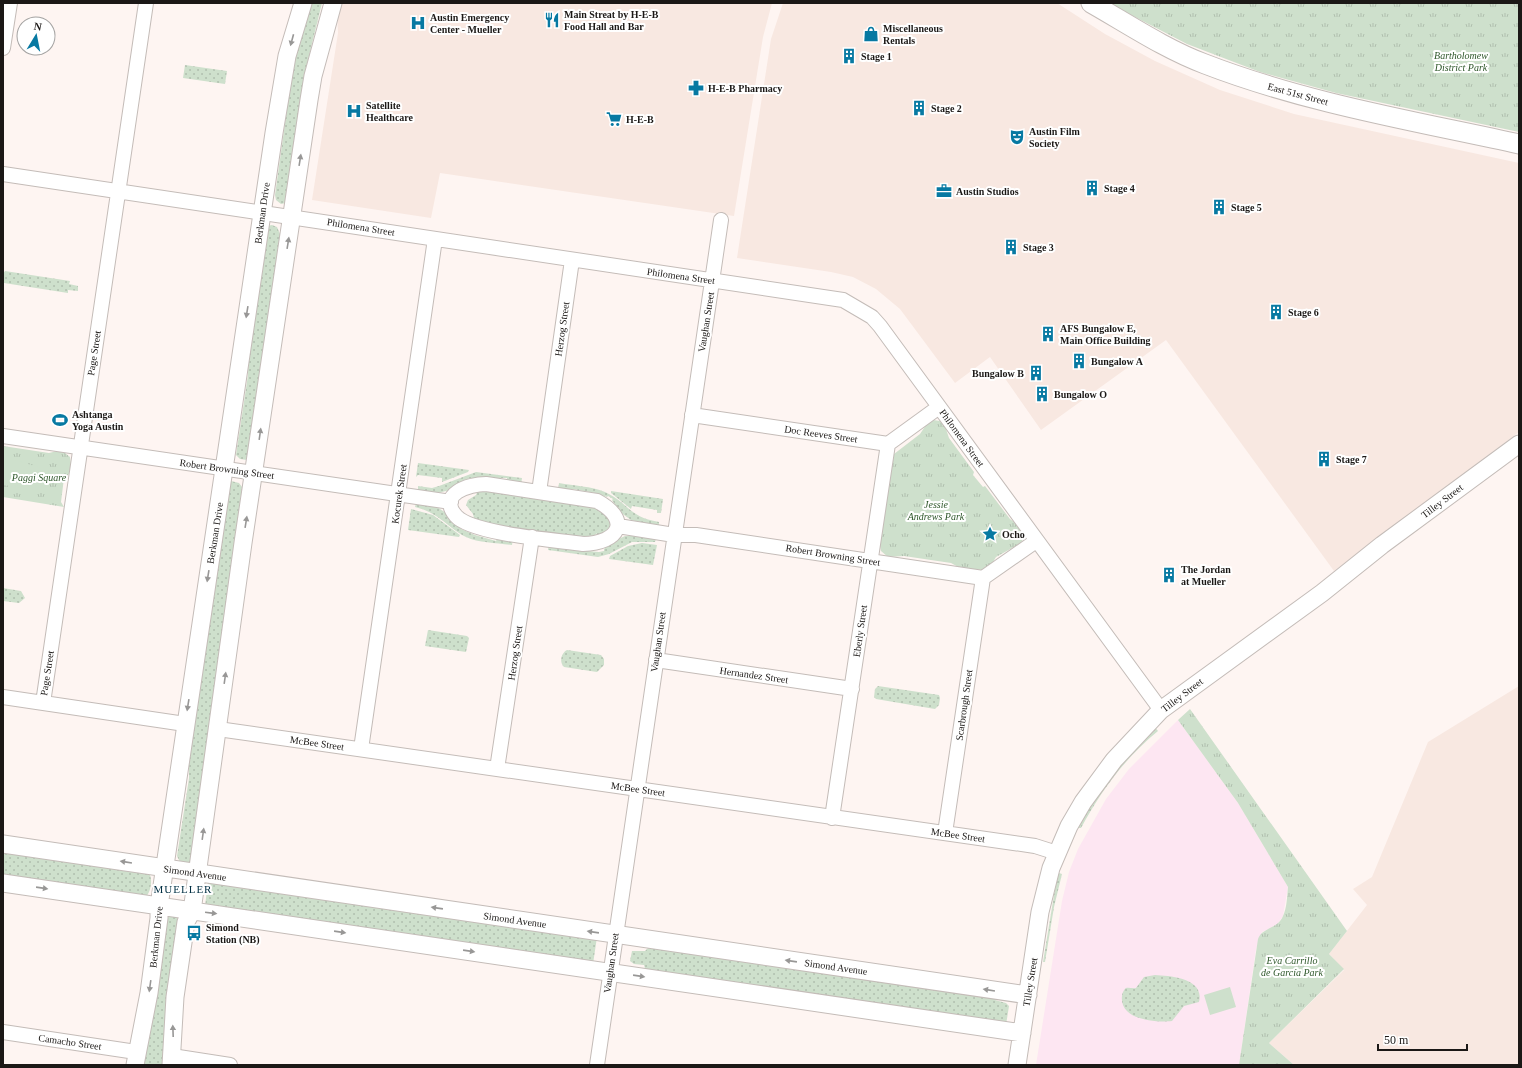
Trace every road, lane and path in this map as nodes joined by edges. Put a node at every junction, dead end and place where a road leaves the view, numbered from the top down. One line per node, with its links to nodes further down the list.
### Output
1 (10, 3): 6 (street)
2 (146, 3): 9 (street, Page Street)
3 (303, 3): 10 (street, Berkman Drive, one-way to 10)
4 (333, 3): 11 (street, one-way to 4)
5 (1091, 3): 7 (main road, East 51st Street)
6 (3, 48)
7 (1519, 144)
8 (3, 174): 9 (street, Philomena Street)
9 (119, 191): 10 (street, Philomena Street); 21 (street, Page Street)
10 (262, 212): 11 (street, Philomena Street); 22 (street, Berkman Drive, one-way to 22)
11 (292, 216): 13 (street, Philomena Street); 23 (street, one-way to 11)
12 (721, 220): 15 (street, Vaughan Street)
13 (435, 239): 14 (street, Philomena Street); 25 (street, Kocurek Street)
14 (572, 260): 15 (street, Philomena Street); 24 (street, Herzog Street)
15 (712, 280): 16 (street, Philomena Street); 17 (street, Vaughan Street)
16 (939, 407): 19 (street); 30 (street, Philomena Street)
17 (692, 415): 19 (street, Doc Reeves Street); 28 (street, Vaughan Street)
18 (3, 436): 21 (street, Robert Browning Street)
19 (888, 444): 31 (street, Eberly Street)
20 (1519, 444): 37 (street, Tilley Street)
21 (80, 447): 22 (street, Robert Browning Street); 36 (street, Page Street)
22 (224, 469): 23 (street, Robert Browning Street); 38 (street, Berkman Drive, one-way to 38)
23 (254, 473): 25 (street, Robert Browning Street); 39 (street, one-way to 23)
24 (539, 492): 26 (street); 27 (street)
25 (400, 494): 26 (street, Robert Browning Street); 40 (street, Kocurek Street)
26 (451, 502): 29 (street)
27 (618, 526): 28 (street, Robert Browning Street); 29 (street)
28 (674, 534): 31 (street, Robert Browning Street); 33 (street, Vaughan Street)
29 (532, 537): 41 (street, Herzog Street)
30 (1036, 541): 32 (street); 37 (street, Philomena Street)
31 (870, 560): 32 (street, Robert Browning Street); 34 (street, Eberly Street)
32 (984, 578): 44 (street, Scarbrough Street)
33 (656, 660): 34 (street, Hernandez Street); 42 (street, Vaughan Street)
34 (852, 689): 43 (street, Eberly Street)
35 (3, 697): 36 (street)
36 (43, 703): 38 (street)
37 (1162, 710): 46 (street, Tilley Street)
38 (185, 724): 47 (street, Berkman Drive)
39 (218, 728): 40 (street, McBee Street); 48 (street, one-way to 39)
40 (361, 749): 41 (street, McBee Street)
41 (497, 769): 42 (street, McBee Street)
42 (637, 789): 43 (street, McBee Street); 52 (street, Vaughan Street)
43 (832, 818): 44 (street, McBee Street)
44 (945, 833): 46 (street, McBee Street)
45 (3, 844): 47 (street, Simond Avenue, one-way to 45)
46 (1057, 853): 54 (street, Tilley Street)
47 (164, 868): 48 (street, Simond Avenue); 50 (street, Berkman Drive)
48 (197, 873): 51 (street); 52 (street, Simond Avenue, one-way to 48)
49 (3, 883): 50 (street, one-way to 50)
50 (159, 906): 51 (street); 57 (street, Berkman Drive, one-way to 57)
51 (192, 911): 53 (street, one-way to 53); 58 (street, one-way to 51)
52 (615, 935): 53 (street, Vaughan Street); 54 (street, Simond Avenue, one-way to 52)
53 (610, 972): 56 (street, one-way to 56); 60 (street, Vaughan Street)
54 (1028, 995): 56 (street, Tilley Street)
55 (3, 1032): 57 (street, Camacho Street)
56 (1022, 1033): 61 (street, Tilley Street)
57 (135, 1058)
58 (171, 1061): 59 (street)
59 (230, 1065)
60 (597, 1065)
61 (1017, 1065)

